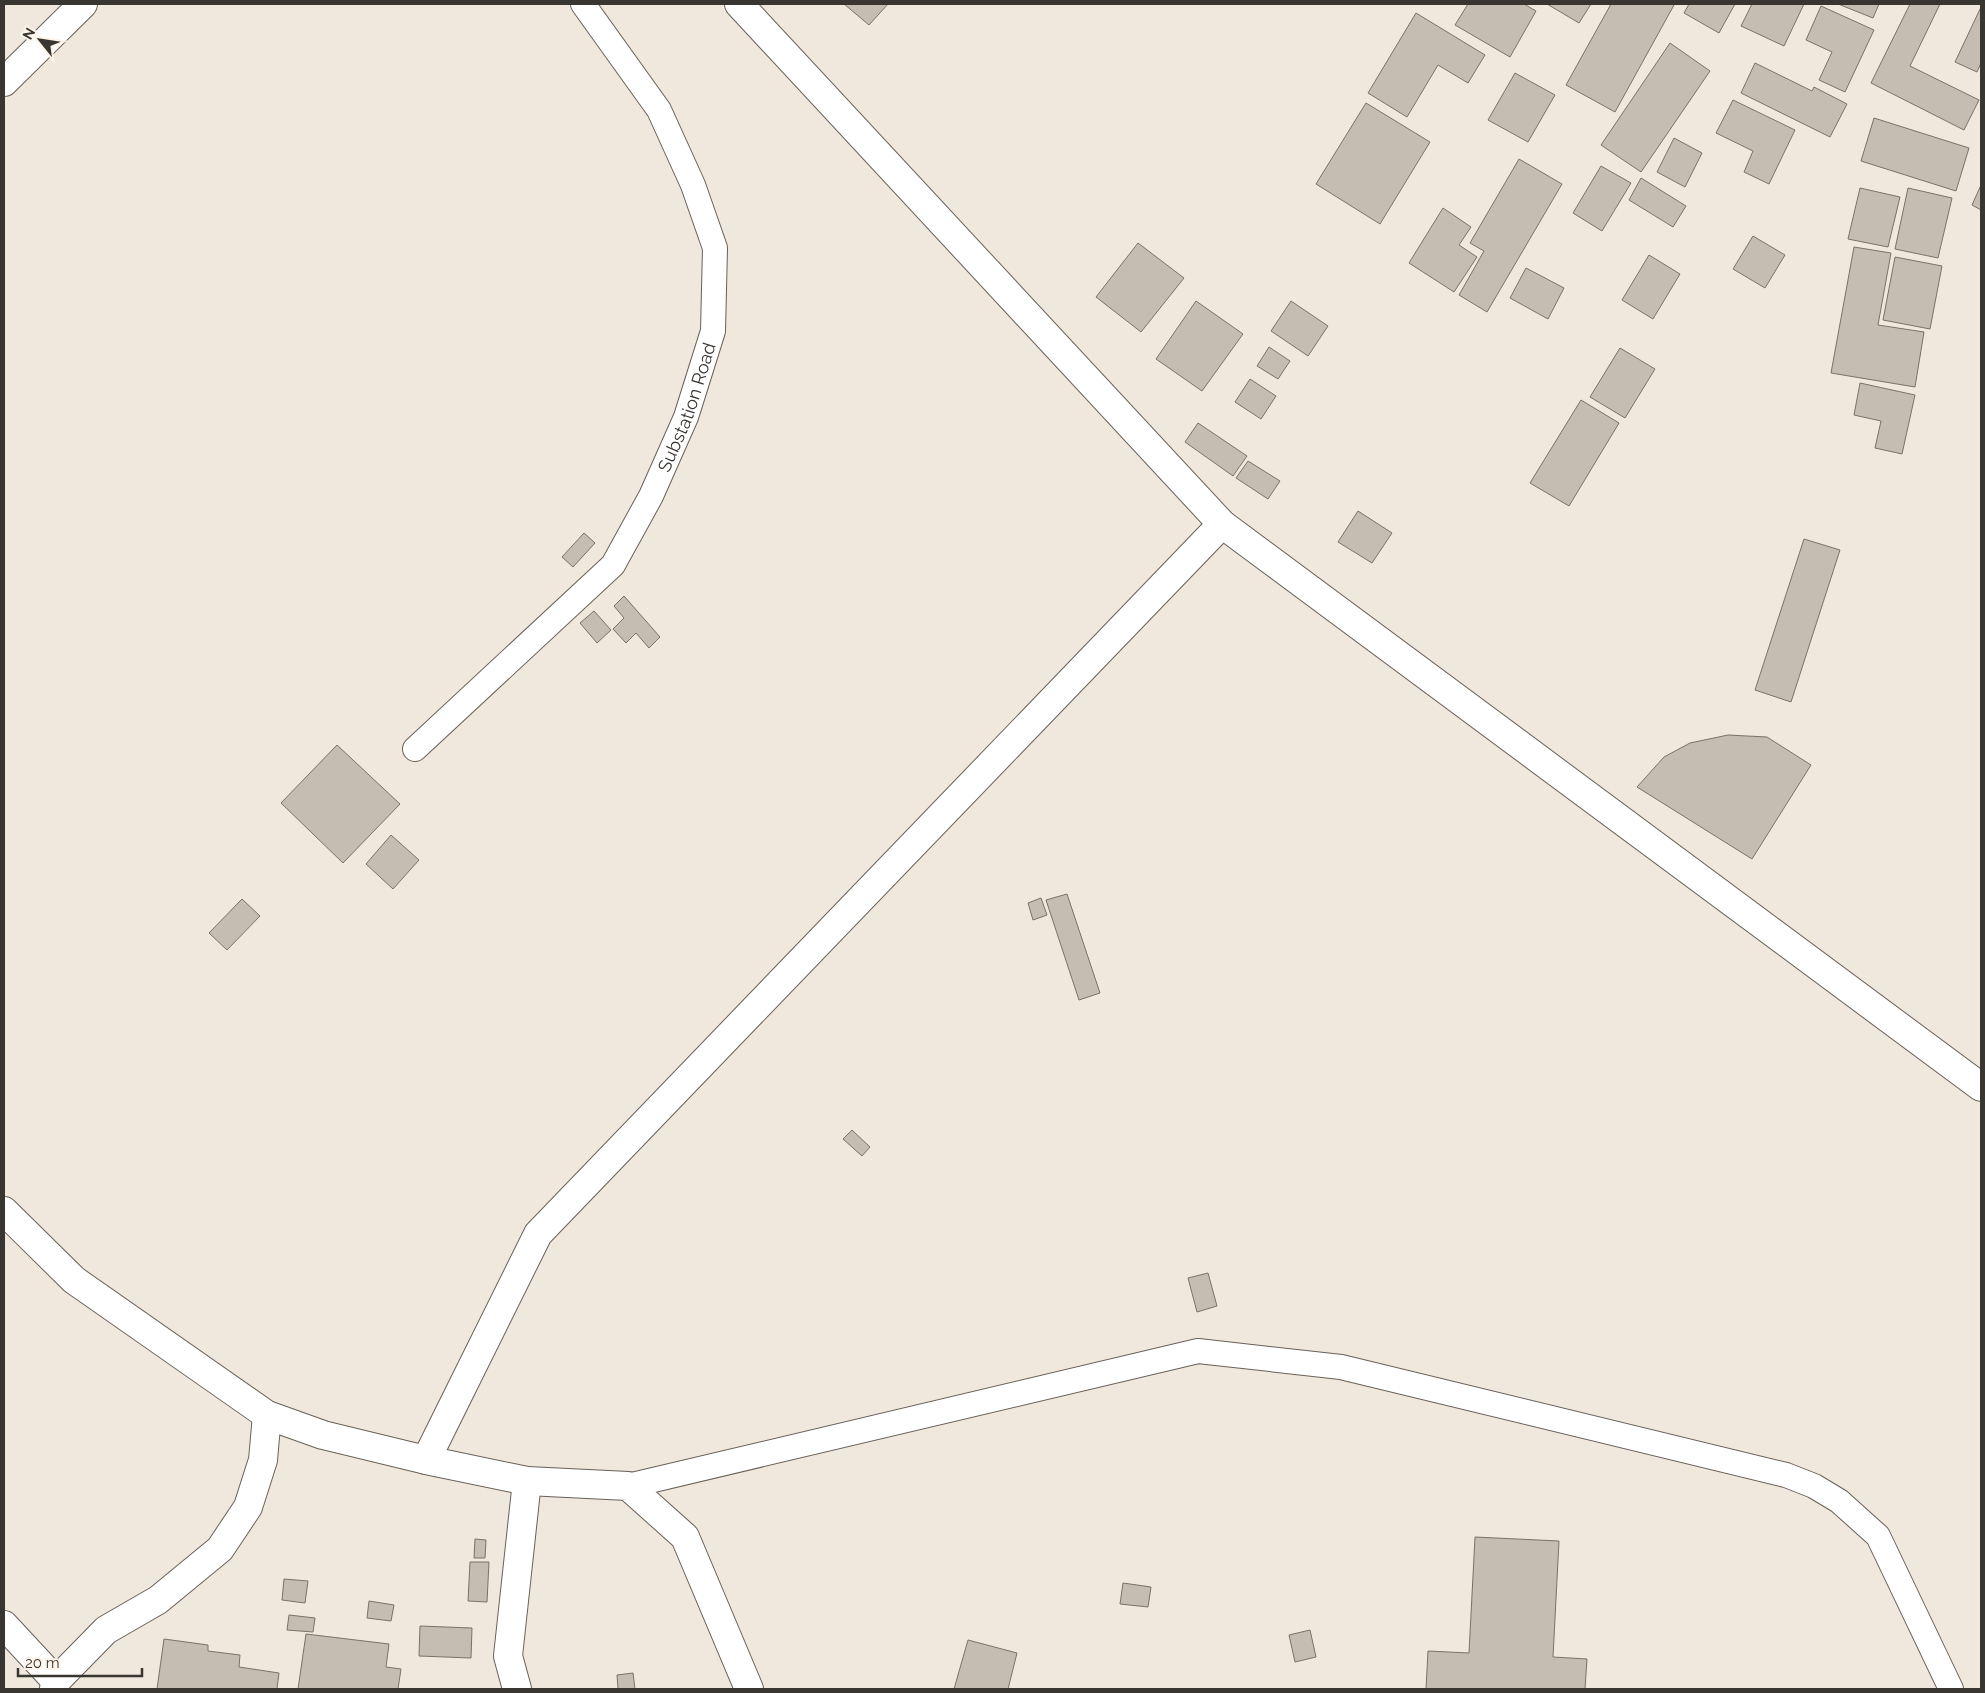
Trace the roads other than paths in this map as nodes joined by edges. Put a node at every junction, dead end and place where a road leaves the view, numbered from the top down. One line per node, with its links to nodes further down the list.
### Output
1 (83, 4): 4 (street)
2 (583, 4): 6 (lane, Substation Road)
3 (739, 4): 5 (street)
4 (4, 82)
5 (1222, 524): 7 (street); 10 (street)
6 (415, 748)
7 (1981, 1087)
8 (4, 1211): 9 (street)
9 (267, 1416): 10 (street); 14 (street)
10 (426, 1460): 11 (street)
11 (528, 1481): 12 (street); 15 (street)
12 (628, 1486): 16 (street); 17 (lane)
13 (4, 1625): 14 (street)
14 (55, 1685)
15 (517, 1689)
16 (749, 1689)
17 (1951, 1689)

